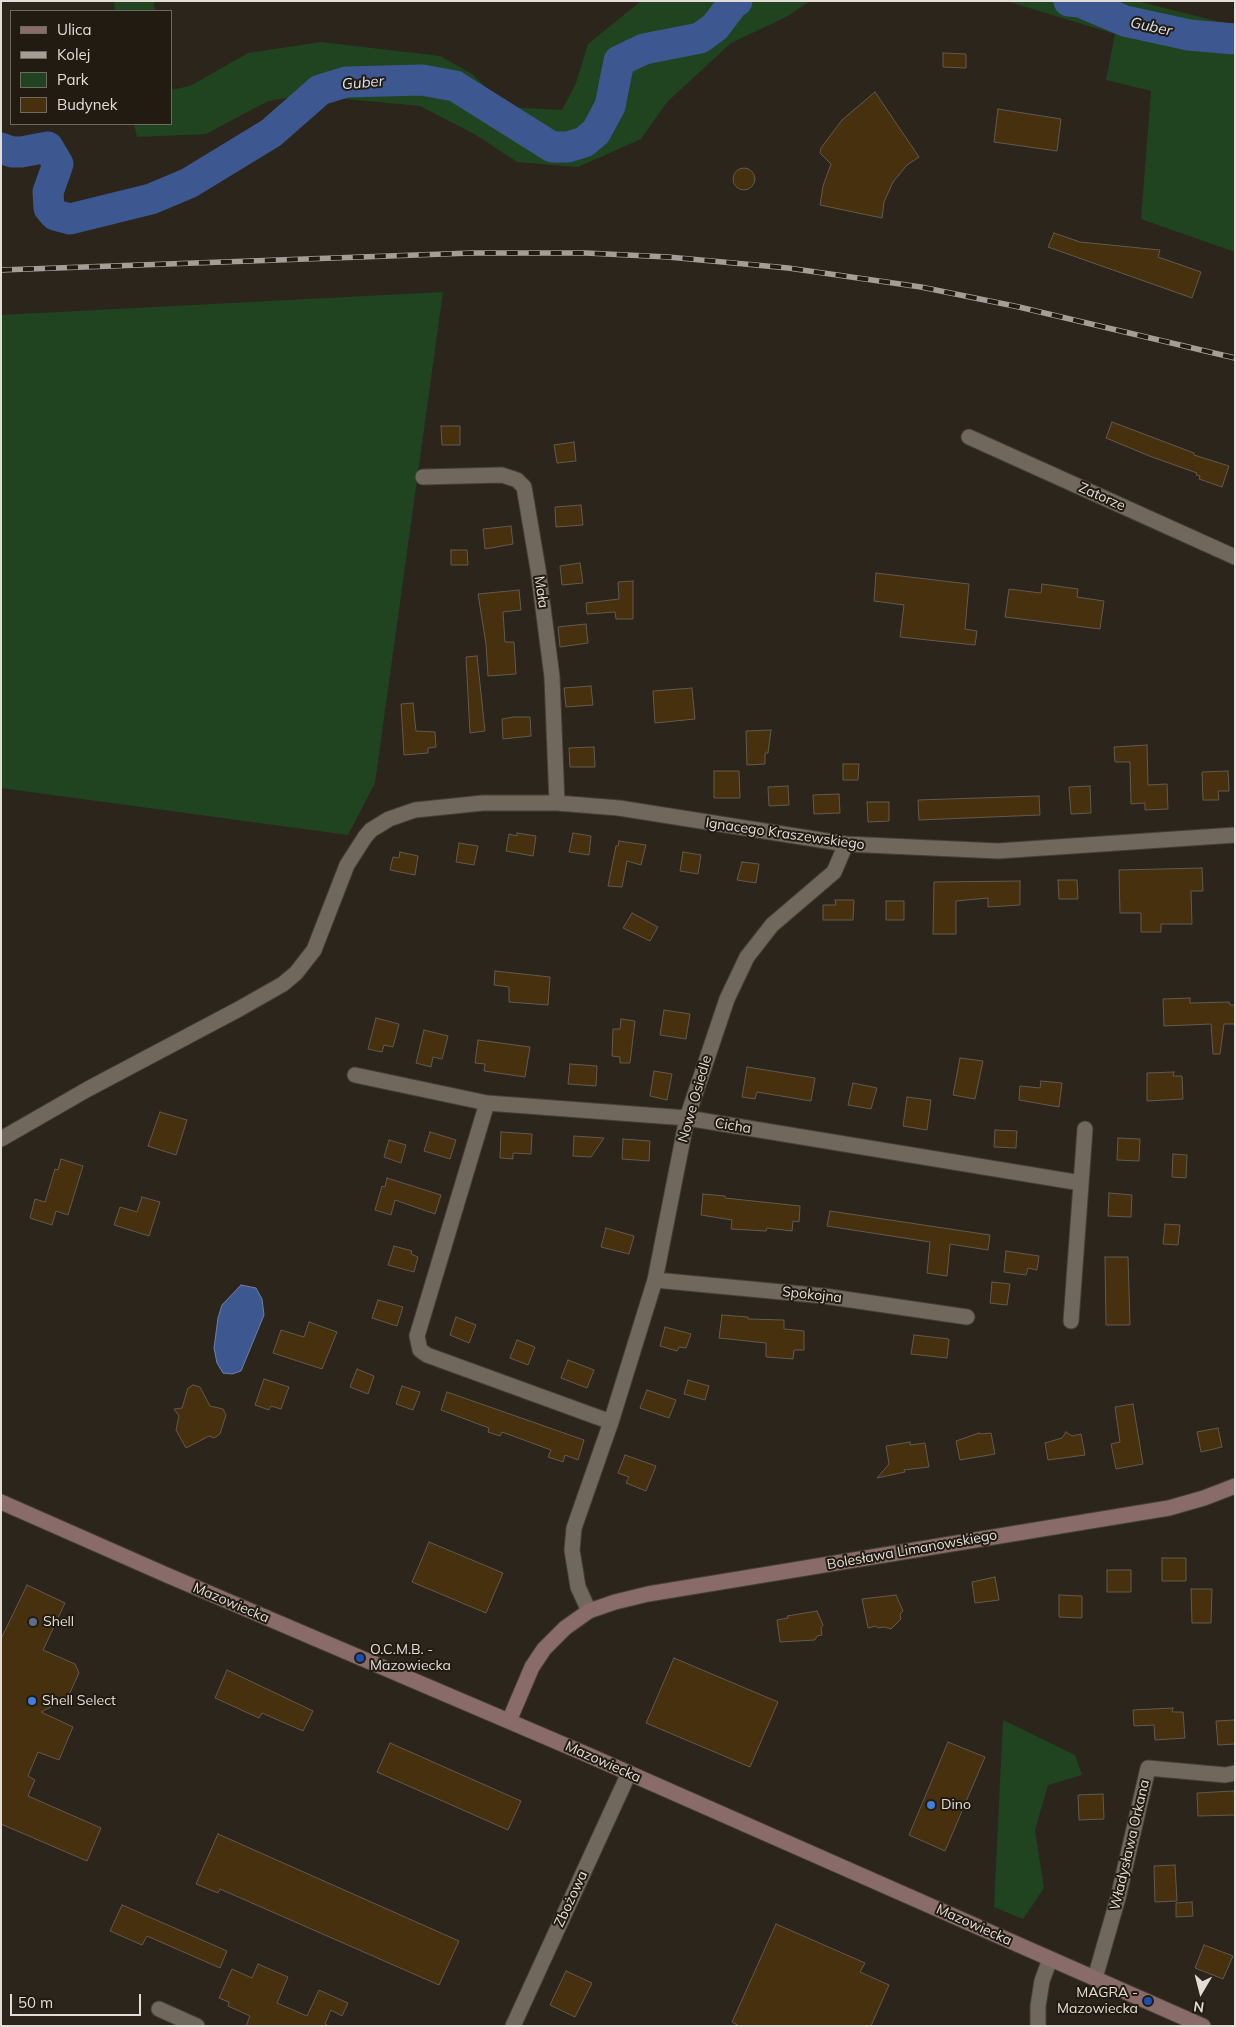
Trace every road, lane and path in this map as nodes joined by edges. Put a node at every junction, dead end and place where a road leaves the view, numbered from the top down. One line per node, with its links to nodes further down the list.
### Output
1 (969, 437): 3 (street, Zatorze)
2 (423, 477): 4 (street, Mała)
3 (1235, 557)
4 (556, 803): 6 (street, Ignacego Kraszewskiego); 11 (street, Ignacego Kraszewskiego)
5 (1235, 835): 6 (street, Ignacego Kraszewskiego)
6 (846, 844): 9 (street, Nowe Osiedle)
7 (355, 1075): 8 (street, Cicha)
8 (487, 1103): 9 (street, Cicha); 16 (street)
9 (687, 1118): 12 (street, Cicha); 13 (street, Nowe Osiedle)
10 (1085, 1129): 12 (street)
11 (1, 1139)
12 (1081, 1183): 15 (street)
13 (655, 1280): 14 (street, Spokojna); 16 (street, Nowe Osiedle)
14 (967, 1317)
15 (1071, 1321)
16 (611, 1422): 19 (street, Nowe Osiedle)
17 (1235, 1486): 19 (main road, Bolesława Limanowskiego)
18 (1, 1502): 20 (main road, Mazowiecka)
19 (589, 1611): 20 (main road)
20 (509, 1721): 21 (main road, Mazowiecka)
21 (629, 1773): 23 (main road, Mazowiecka); 27 (street, Zbożowa)
22 (1235, 1773): 24 (street, Władysława Orkana)
23 (1050, 1959): 24 (main road, Mazowiecka); 28 (street)
24 (1095, 1978): 29 (main road, Mazowiecka)
25 (159, 2009): 26 (street)
26 (197, 2026)
27 (513, 2026)
28 (1038, 2026)
29 (1203, 2026)

